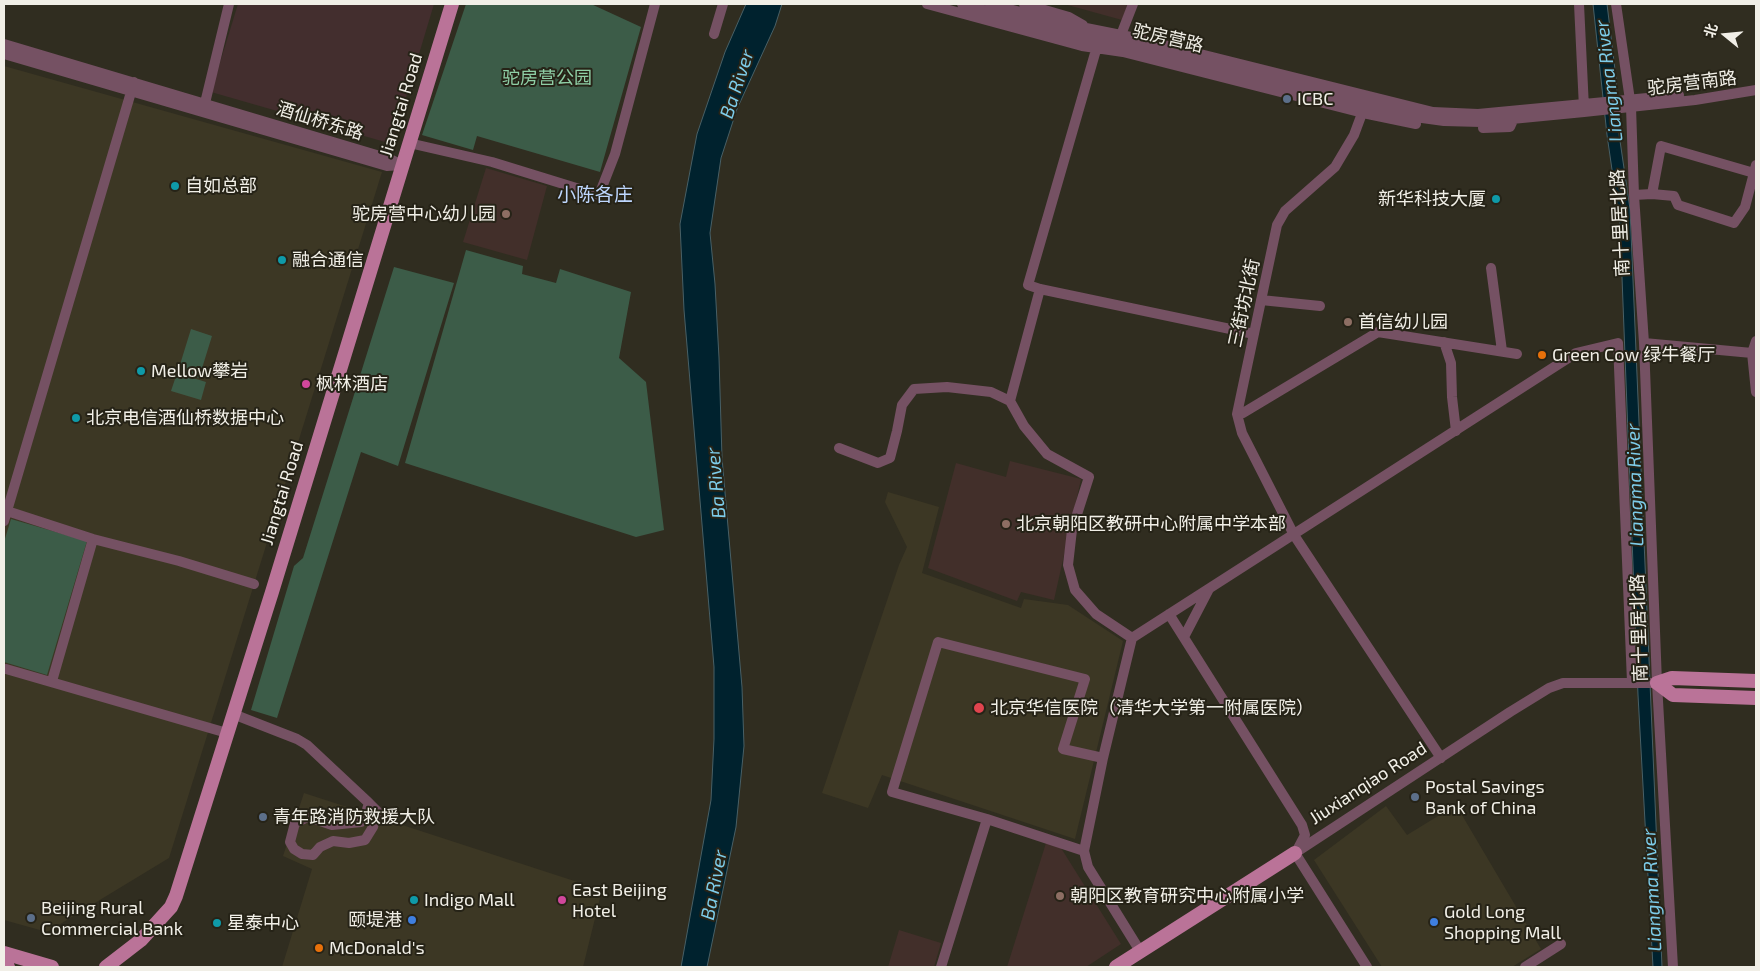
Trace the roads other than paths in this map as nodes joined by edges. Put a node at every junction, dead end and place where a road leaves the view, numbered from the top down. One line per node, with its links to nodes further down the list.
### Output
1 (229, 4): 21 (street)
2 (452, 4): 25 (main road, Jiangtai Road)
3 (655, 4): 25 (street)
4 (722, 4): 13 (street)
5 (927, 4): 16 (street)
6 (962, 4): 16 (street, 驼房营路)
7 (990, 4): 12 (street, 驼房营路)
8 (1024, 4): 12 (street)
9 (1133, 4): 14 (street)
10 (1579, 4): 24 (street)
11 (1616, 4): 22 (street, 南十里居北路)
12 (1090, 30): 14 (street, 驼房营路)
13 (714, 34)
14 (1119, 39): 16 (street, 驼房营路); 23 (street, 驼房营路)
15 (4, 44): 19 (street, 酒仙桥东路)
16 (1098, 44): 23 (street); 31 (street)
17 (4, 54): 19 (street, 酒仙桥东路)
18 (1756, 84): 22 (street, 驼房营南路)
19 (132, 87): 21 (street, 酒仙桥东路); 26 (street, 酒仙桥东路); 46 (street)
20 (1756, 90): 22 (street, 驼房营南路)
21 (205, 103): 26 (street, 酒仙桥东路)
22 (1630, 103): 24 (street); 29 (street, 南十里居北路)
23 (1365, 105): 24 (street); 24 (street); 32 (street, 三街坊北街)
24 (1584, 107)
25 (409, 143): 26 (main road, Jiangtai Road)
26 (402, 166): 61 (main road, Jiangtai Road)
27 (1755, 169): 28 (street); 28 (street)
28 (1652, 194): 29 (street)
29 (1634, 195): 37 (street, 南十里居北路)
30 (1491, 268): 38 (street)
31 (1040, 289): 34 (street); 42 (street)
32 (1261, 300): 33 (street); 34 (street, 三街坊北街)
33 (1320, 306)
34 (1254, 334): 43 (street, 三街坊北街)
35 (1756, 341): 40 (street)
36 (1444, 342): 38 (street); 43 (street); 44 (street)
37 (1644, 343): 40 (street); 59 (street, 南十里居北路)
38 (1502, 352): 39 (street)
39 (1517, 354)
40 (1752, 354): 41 (street)
41 (1756, 392)
42 (1010, 401): 45 (street); 54 (street)
43 (1237, 414): 48 (street, 三街坊北街)
44 (1456, 431): 48 (street); 58 (street)
45 (839, 448)
46 (7, 511): 47 (street); 49 (street)
47 (4, 521)
48 (1294, 535): 51 (street); 64 (street, 三街坊北街)
49 (93, 539): 50 (street); 56 (street)
50 (254, 584)
51 (1211, 587): 52 (street); 53 (street)
52 (1169, 614): 53 (street); 54 (street)
53 (1184, 637): 68 (street)
54 (1132, 638): 63 (street)
55 (4, 671): 56 (street)
56 (52, 681): 62 (street)
57 (1756, 681): 59 (main road, Jiuxianqiao Road)
58 (1632, 682): 59 (street, Jiuxianqiao Road); 64 (street, Jiuxianqiao Road)
59 (1657, 683): 60 (main road, Jiuxianqiao Road); 80 (street, 南十里居北路)
60 (1756, 698)
61 (233, 714): 62 (main road, Jiangtai Road); 65 (street)
62 (227, 733): 75 (main road, Jiangtai Road)
63 (1103, 758): 66 (street); 67 (street)
64 (1441, 758): 68 (street, Jiuxianqiao Road)
65 (369, 803): 65 (street)
66 (987, 820): 67 (street); 76 (street)
67 (1084, 851): 70 (street)
68 (1296, 853): 70 (main road, Jiuxianqiao Road); 78 (street)
69 (1561, 944): 79 (street)
70 (1140, 951): 77 (main road, Jiuxianqiao Road)
71 (4, 952): 74 (main road)
72 (4, 966): 73 (main road)
73 (8, 967)
74 (52, 967)
75 (106, 967)
76 (942, 967)
77 (1116, 967)
78 (1367, 967)
79 (1525, 967)
80 (1673, 967)

